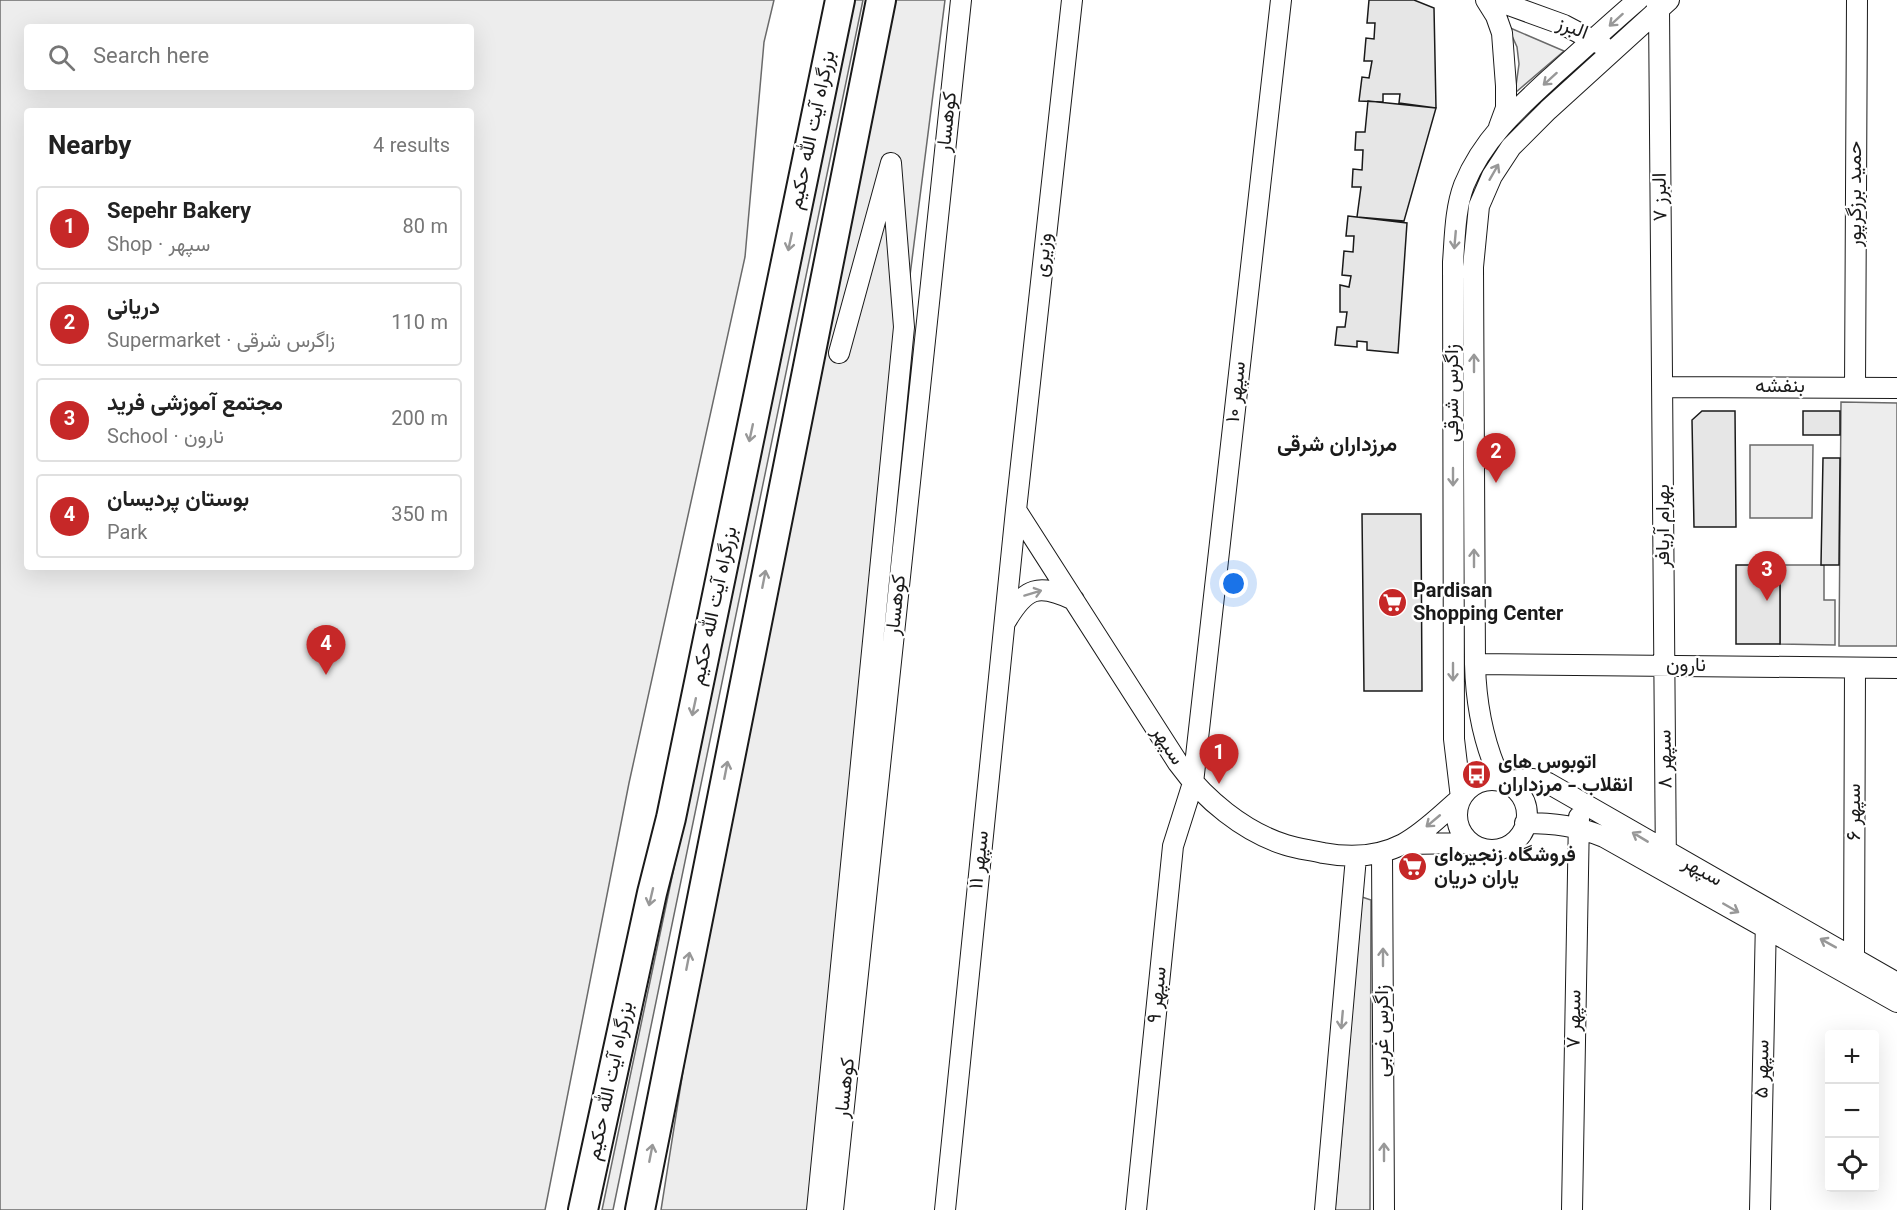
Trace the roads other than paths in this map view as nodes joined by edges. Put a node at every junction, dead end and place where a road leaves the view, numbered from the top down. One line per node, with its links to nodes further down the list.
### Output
1 (840, 0): 43 (highway, بزرگراه آیت الله حکیم, one-way to 43)
2 (881, 0): 44 (highway, بزرگراه آیت الله حکیم, one-way to 2)
3 (961, 0): 46 (street, کوهسار)
4 (1072, 0): 18 (street, وزیری)
5 (1281, 0): 28 (street, سپهر ۱۰)
6 (1486, 0): 13 (street)
7 (1496, 0): 11 (street, البرز)
8 (1638, 0): 11 (street, البرز, one-way to 11)
9 (1857, 0): 16 (street, حمید برزگرپور)
10 (1661, 3): 12 (street); 15 (street, البرز ۷)
11 (1594, 39): 12 (street); 13 (street, زاگرس شرقی, one-way to 13)
12 (1612, 51): 21 (street, زاگرس شرقی, one-way to 12)
13 (1499, 128): 26 (street, زاگرس شرقی, one-way to 26)
14 (839, 353): 45 (street)
15 (1663, 387): 16 (street, بنفشه); 22 (street, بهرام آریافر)
16 (1855, 388): 17 (street, بنفشه)
17 (1897, 388)
18 (1016, 510): 19 (street, سپهر); 20 (street, سپهر ۱۱)
19 (1074, 600): 20 (street, one-way to 19); 28 (street, سپهر)
20 (1005, 623): 47 (street, سپهر ۱۱)
21 (1475, 664): 22 (street, نارون); 25 (street, زاگرس شرقی)
22 (1665, 666): 23 (street, نارون); 37 (street, سپهر ۸)
23 (1856, 668): 24 (street, نارون); 40 (street, سپهر ۶)
24 (1897, 668)
25 (1483, 730): 26 (street); 27 (street, زاگرس شرقی)
26 (1454, 739): 29 (street, زاگرس شرقی)
27 (1502, 781): 29 (street); 30 (street, سپهر); 31 (street)
28 (1194, 783): 36 (street, سپهر); 48 (street, سپهر ۹)
29 (1461, 798): 33 (street); 34 (street, one-way to 34)
30 (1581, 802): 32 (street, سپهر ۷); 37 (street, سپهر, one-way to 30)
31 (1526, 823): 32 (street, سپهر); 33 (street)
32 (1577, 827): 37 (street, سپهر); 51 (street, سپهر ۷)
33 (1471, 843): 34 (street)
34 (1404, 844): 35 (street, سپهر)
35 (1382, 852): 36 (street, سپهر); 50 (street, زاگرس غربی, one-way to 35)
36 (1356, 857): 49 (street, زاگرس غربی, one-way to 49)
37 (1666, 862): 38 (street, سپهر); 39 (street, سپهر, one-way to 39)
38 (1766, 908): 39 (street, سپهر ۵); 40 (street, سپهر, one-way to 38)
39 (1765, 928): 40 (street, سپهر); 52 (street, سپهر ۵)
40 (1852, 967): 41 (street, سپهر); 42 (street, سپهر)
41 (1897, 982)
42 (1897, 1002)
43 (583, 1210)
44 (640, 1210)
45 (817, 1210)
46 (833, 1210)
47 (945, 1210)
48 (1136, 1210)
49 (1325, 1210)
50 (1384, 1210)
51 (1572, 1210)
52 (1760, 1210)

